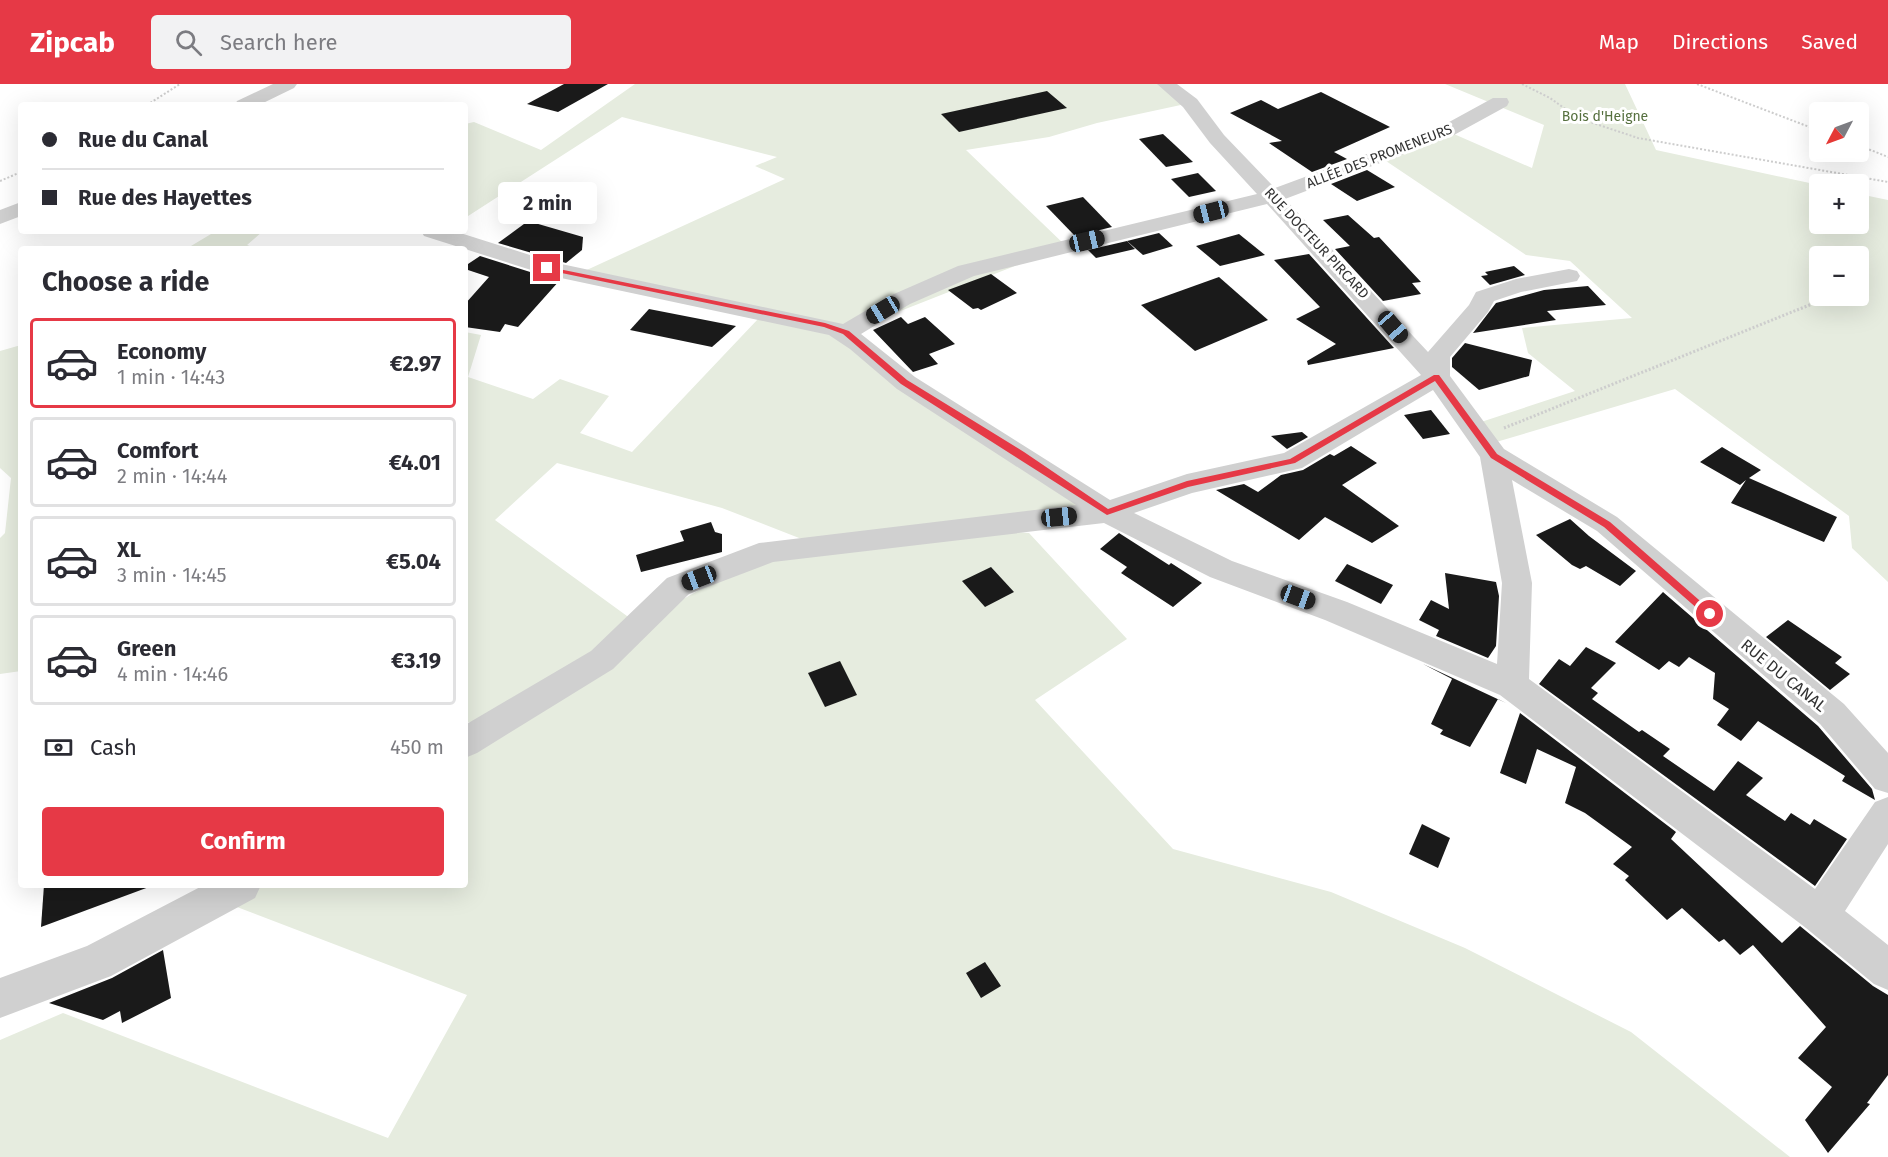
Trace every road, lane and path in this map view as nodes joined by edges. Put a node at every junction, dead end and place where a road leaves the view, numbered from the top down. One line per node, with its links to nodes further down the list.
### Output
1 (180, 84): 6 (path)
2 (288, 84): 7 (street)
3 (1166, 84): 15 (street, RUE DOCTEUR PIRCARD)
4 (1522, 84): 14 (path)
5 (1696, 84): 9 (path)
6 (152, 102)
7 (250, 102)
8 (1500, 102): 15 (street, ALLÉE DES PROMENEURS)
9 (1809, 127)
10 (1869, 149): 11 (path)
11 (1888, 157)
12 (18, 173): 13 (path)
13 (0, 182)
14 (1888, 182)
15 (1274, 196): 21 (street, ALLÉE DES PROMENEURS); 22 (street, RUE DOCTEUR PIRCARD)
16 (18, 209): 17 (street)
17 (0, 218)
18 (441, 234): 21 (street)
19 (1569, 276): 22 (street)
20 (1809, 305): 23 (path)
21 (846, 332): 24 (street)
22 (1437, 377): 23 (street, RUE DOCTEUR PIRCARD); 24 (street)
23 (1488, 447): 25 (street, RUE DOCTEUR PIRCARD); 27 (street, RUE DU CANAL)
24 (1107, 512): 25 (street); 26 (street)
25 (1512, 685): 30 (street)
26 (468, 741)
27 (1888, 778)
28 (1888, 813): 30 (street)
29 (236, 888): 32 (street)
30 (1820, 915): 31 (street)
31 (1888, 970)
32 (0, 998)

